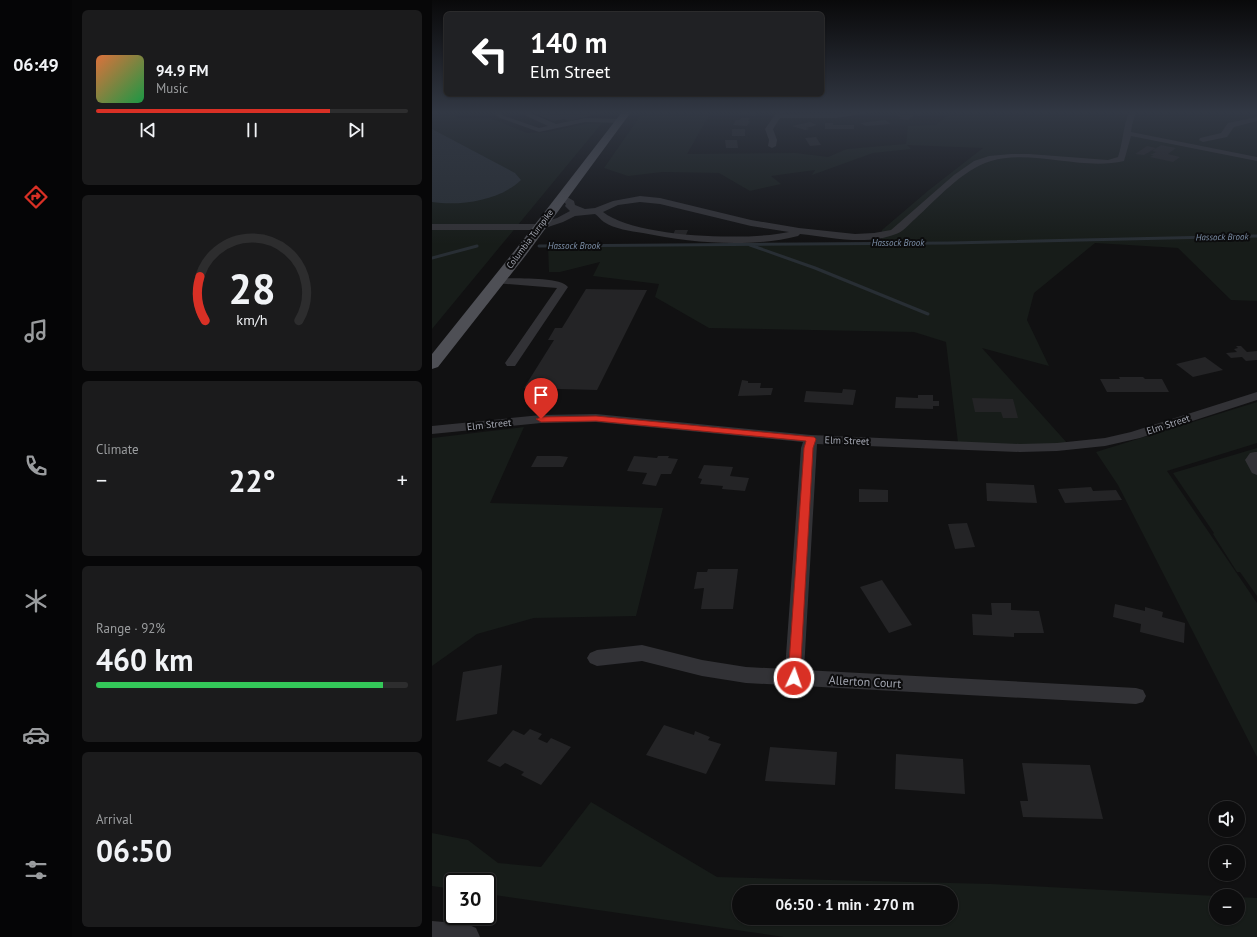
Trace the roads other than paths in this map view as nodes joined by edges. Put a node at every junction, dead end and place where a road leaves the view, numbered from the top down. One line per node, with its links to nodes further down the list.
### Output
1 (594, 156): 5 (main road, Columbia Turnpike)
2 (1123, 156): 10 (street)
3 (1240, 156): 4 (street)
4 (1257, 159)
5 (562, 196): 6 (street); 8 (main road, Columbia Turnpike)
6 (582, 211): 7 (street); 8 (street)
7 (597, 211): 10 (street); 10 (street)
8 (540, 227): 9 (street); 11 (main road, Columbia Turnpike)
9 (434, 228)
10 (799, 231)
11 (498, 281): 12 (street); 13 (main road, Columbia Turnpike)
12 (511, 363)
13 (432, 364)
14 (1257, 396): 16 (street, Elm Street)
15 (432, 430): 16 (street, Elm Street)
16 (811, 439): 18 (street)
17 (597, 658): 18 (street, Allerton Court)
18 (794, 678): 19 (street, Allerton Court)
19 (1136, 696)
20 (432, 934): 21 (street)
21 (466, 937)

